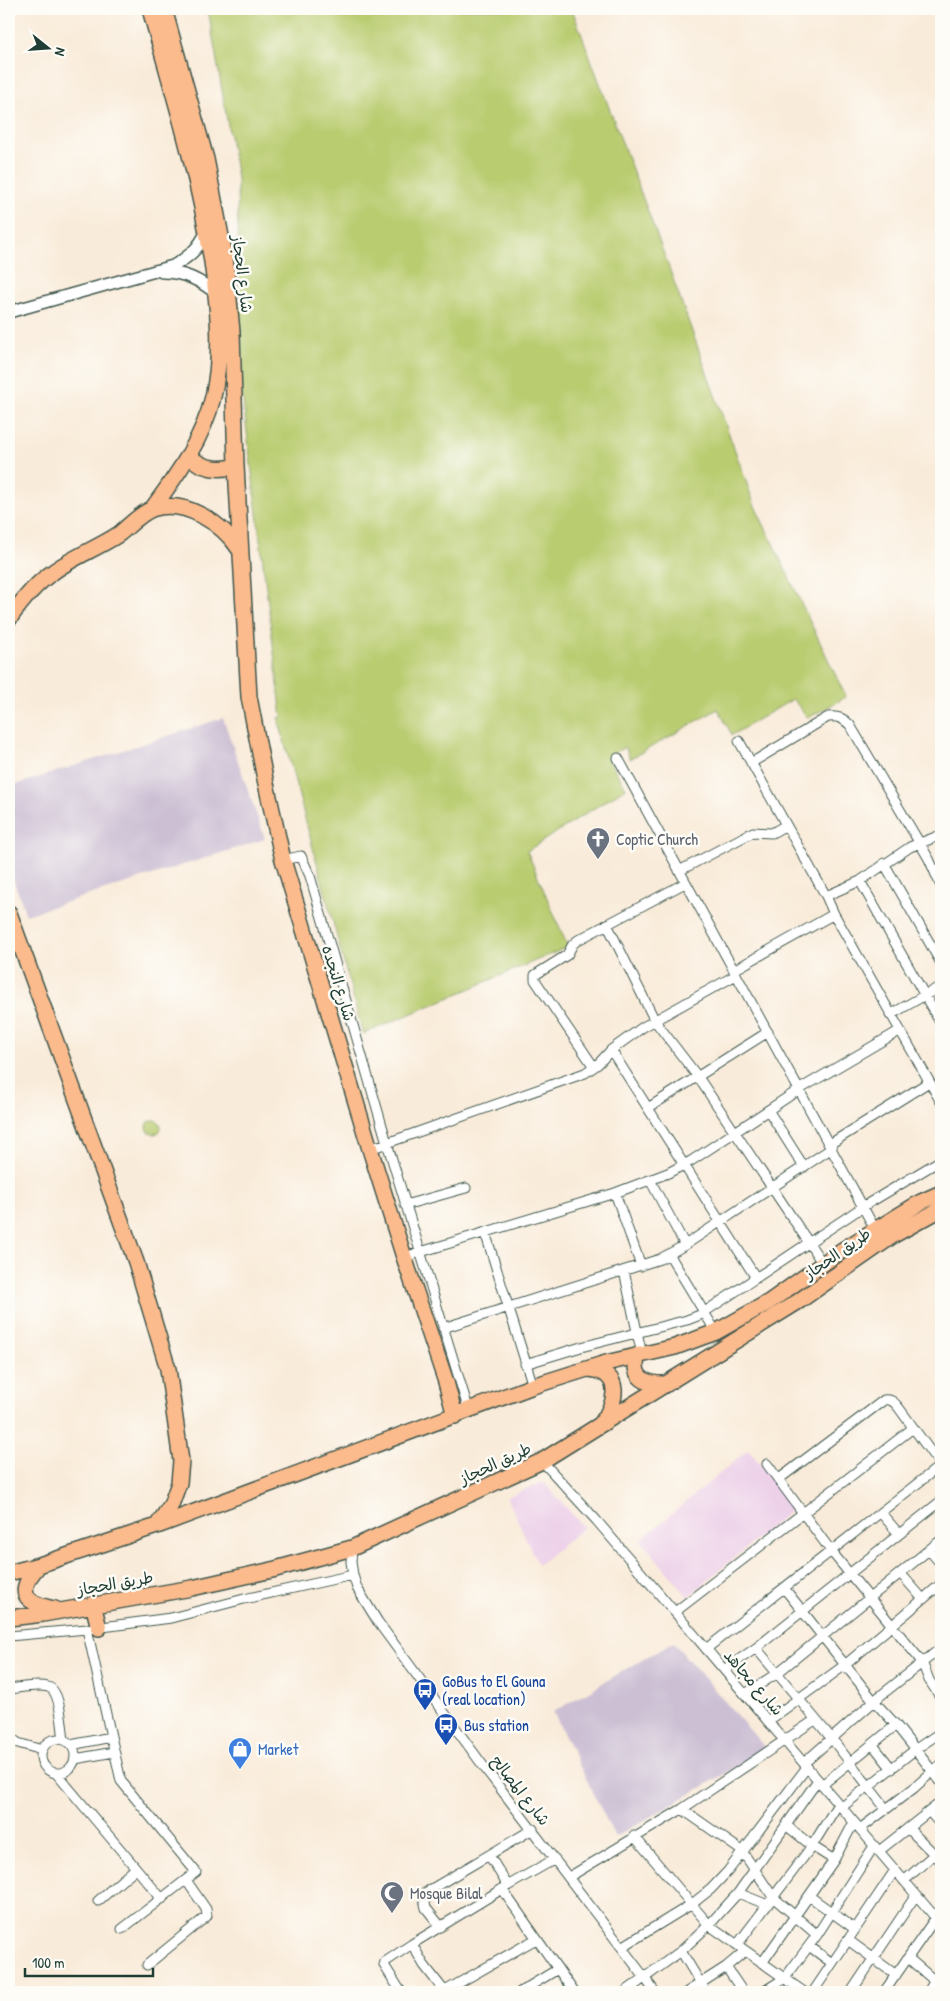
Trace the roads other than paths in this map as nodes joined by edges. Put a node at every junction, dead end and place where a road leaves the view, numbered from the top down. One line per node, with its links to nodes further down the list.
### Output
1 (150, 9): 3 (main road, شارع الحجاز)
2 (164, 9): 8 (main road, شارع الحجاز)
3 (207, 231): 4 (street); 5 (main road, شارع الحجاز)
4 (156, 272): 5 (street); 6 (street)
5 (217, 294): 7 (main road, شارع الحجاز)
6 (9, 312)
7 (189, 456): 8 (main road); 9 (main road, شارع الحجاز)
8 (236, 466): 10 (main road, شارع الحجاز)
9 (152, 509): 10 (main road); 11 (main road, شارع الحجاز)
10 (240, 550): 18 (main road, شارع النجده)
11 (9, 619)
12 (739, 741): 14 (street)
13 (618, 758): 20 (street)
14 (750, 763): 15 (street); 17 (street)
15 (786, 825): 20 (street); 24 (street)
16 (941, 835): 17 (street)
17 (920, 843): 19 (street); 23 (street)
18 (283, 860): 46 (street); 48 (main road, شارع النجده)
19 (884, 863): 21 (street); 28 (street)
20 (679, 871): 22 (street)
21 (860, 881): 24 (street); 31 (street)
22 (685, 883): 27 (street); 29 (street)
23 (941, 886)
24 (826, 896): 26 (street)
25 (9, 913): 92 (main road)
26 (834, 914): 29 (street); 32 (street)
27 (607, 924): 33 (street); 38 (street)
28 (941, 964)
29 (735, 973): 33 (street); 36 (street)
30 (941, 986): 31 (street)
31 (925, 996): 32 (street); 34 (street)
32 (890, 1015): 35 (street)
33 (656, 1021): 37 (street); 39 (street)
34 (941, 1024)
35 (899, 1031): 40 (street); 41 (street)
36 (768, 1032): 39 (street); 41 (street)
37 (611, 1050): 38 (street); 43 (street)
38 (594, 1067): 46 (street)
39 (698, 1077): 43 (street); 45 (street)
40 (929, 1082): 42 (street); 47 (street)
41 (800, 1089): 44 (street); 47 (street)
42 (941, 1102)
43 (648, 1108): 50 (street)
44 (768, 1110): 45 (street); 51 (street)
45 (734, 1131): 50 (street); 53 (street)
46 (387, 1143): 48 (street); 57 (street)
47 (831, 1146): 51 (street); 58 (street)
48 (370, 1149): 67 (main road, شارع النجده)
49 (941, 1160): 58 (street)
50 (684, 1165): 52 (street); 60 (street)
51 (804, 1167): 53 (street)
52 (650, 1180): 55 (street); 64 (street)
53 (773, 1187): 60 (street); 63 (street)
54 (466, 1188): 57 (street)
55 (615, 1193): 62 (street); 69 (street)
56 (941, 1193): 61 (main road, طريق الحجاز)
57 (405, 1205): 65 (street)
58 (864, 1206): 61 (street); 63 (street)
59 (941, 1209): 80 (main road, طريق الحجاز)
60 (720, 1222): 64 (street); 71 (street)
61 (876, 1231): 68 (main road, طريق الحجاز)
62 (485, 1232): 65 (street); 72 (street)
63 (810, 1242): 68 (street); 71 (street)
64 (685, 1245): 66 (street)
65 (420, 1252): 67 (street); 74 (street)
66 (669, 1254): 69 (street); 73 (street)
67 (404, 1257): 82 (main road, شارع النجده)
68 (823, 1264): 75 (main road, طريق الحجاز)
69 (641, 1266): 70 (street)
70 (624, 1271): 72 (street); 76 (street)
71 (756, 1278): 73 (street)
72 (508, 1308): 74 (street); 78 (street)
73 (704, 1312): 75 (street); 76 (street)
74 (443, 1328): 82 (street)
75 (716, 1332): 77 (main road, طريق الحجاز)
76 (636, 1334): 77 (street); 78 (street)
77 (640, 1355): 79 (main road, طريق الحجاز); 80 (main road)
78 (525, 1364): 81 (street)
79 (586, 1369): 81 (main road, طريق الحجاز); 83 (main road)
80 (668, 1384): 83 (main road, طريق الحجاز)
81 (533, 1386): 82 (main road, طريق الحجاز)
82 (462, 1414): 92 (main road, طريق الحجاز)
83 (599, 1427): 85 (main road, طريق الحجاز)
84 (913, 1428): 87 (street); 88 (street); 90 (street)
85 (542, 1461): 95 (main road, طريق الحجاز); 111 (street, شارع مجاهد)
86 (767, 1464): 88 (street)
87 (941, 1465): 91 (street)
88 (779, 1479): 90 (street)
89 (940, 1505): 93 (street)
90 (803, 1512): 97 (street); 111 (street)
91 (881, 1513): 93 (street); 97 (street)
92 (157, 1526): 99 (main road, طريق الحجاز)
93 (900, 1534): 101 (street)
94 (941, 1540): 96 (street)
95 (352, 1548): 103 (street, شارع المصالح); 108 (main road, طريق الحجاز)
96 (929, 1550): 98 (street); 102 (street)
97 (831, 1551): 101 (street); 105 (street)
98 (941, 1564)
99 (39, 1566): 100 (main road, طريق الحجاز); 109 (main road)
100 (9, 1573)
101 (850, 1574): 106 (street); 110 (street)
102 (900, 1574): 106 (street); 107 (street)
103 (353, 1575): 114 (street); 161 (street, شارع المصالح)
104 (941, 1584): 107 (street)
105 (784, 1588): 110 (street); 119 (street)
106 (869, 1597): 113 (street); 116 (street)
107 (922, 1598): 113 (street)
108 (93, 1604): 109 (main road, طريق الحجاز); 114 (main road)
109 (64, 1611): 112 (main road, طريق الحجاز)
110 (801, 1611): 116 (street); 117 (street)
111 (675, 1612): 119 (street, شارع مجاهد)
112 (9, 1618)
113 (892, 1626): 120 (street); 121 (street)
114 (93, 1629): 115 (street); 134 (street)
115 (9, 1636)
116 (822, 1636): 121 (street); 123 (street)
117 (756, 1648): 122 (street); 123 (street)
118 (941, 1648): 120 (street)
119 (706, 1649): 122 (street, شارع مجاهد)
120 (922, 1662): 126 (street); 128 (street)
121 (845, 1665): 127 (street); 128 (street)
122 (724, 1670): 125 (street, شارع مجاهد)
123 (776, 1674): 125 (street); 127 (street)
124 (9, 1689): 137 (street)
125 (745, 1694): 130 (street, شارع مجاهد)
126 (941, 1698)
127 (797, 1699): 129 (street); 130 (street)
128 (874, 1702): 131 (street); 135 (street)
129 (815, 1720): 135 (street); 136 (street)
130 (768, 1721): 136 (street, شارع مجاهد)
131 (896, 1725): 138 (street); 139 (street)
132 (941, 1732): 139 (street)
133 (9, 1736): 140 (street)
134 (111, 1737): 137 (street); 141 (street)
135 (832, 1739): 143 (street); 145 (street)
136 (785, 1741): 145 (street, شارع مجاهد); 154 (street)
137 (67, 1743): 140 (street); 142 (street)
138 (873, 1745): 143 (street); 146 (street)
139 (916, 1749): 146 (street); 147 (street)
140 (42, 1750): 148 (street)
141 (114, 1752): 142 (street); 175 (street)
142 (75, 1759): 148 (street)
143 (851, 1763): 150 (street); 151 (street)
144 (941, 1764): 147 (street)
145 (805, 1765): 150 (street, شارع مجاهد); 166 (street)
146 (892, 1769): 151 (street)
147 (933, 1771): 149 (street); 155 (street)
148 (56, 1773): 171 (street)
149 (941, 1782)
150 (820, 1783): 153 (street, شارع مجاهد); 159 (street)
151 (868, 1786): 153 (street); 155 (street)
152 (941, 1802): 156 (street)
153 (840, 1806): 157 (street, شارع مجاهد); 163 (street)
154 (682, 1809): 162 (street); 166 (street)
155 (886, 1809): 157 (street)
156 (930, 1812): 158 (street); 160 (street)
157 (857, 1825): 165 (street, شارع مجاهد); 170 (street)
158 (941, 1825)
159 (787, 1826): 163 (street); 172 (street)
160 (908, 1828): 165 (street); 168 (street)
161 (533, 1829): 167 (street); 169 (street, شارع المصالح)
162 (634, 1836): 174 (street); 184 (street)
163 (812, 1846): 170 (street); 183 (street)
164 (941, 1848): 168 (street)
165 (877, 1849): 173 (street, شارع مجاهد); 185 (street)
166 (742, 1851): 172 (street); 184 (street)
167 (489, 1855): 177 (street); 189 (street)
168 (938, 1858): 176 (street)
169 (555, 1859): 174 (street, شارع المصالح); 177 (street)
170 (834, 1860): 180 (street)
171 (136, 1868): 181 (street); 182 (street)
172 (755, 1869): 178 (street); 183 (street)
173 (895, 1870): 176 (street, شارع مجاهد); 191 (street)
174 (569, 1877): 198 (street, شارع المصالح)
175 (186, 1880): 181 (street); 205 (street)
176 (904, 1881): 179 (street, شارع مجاهد)
177 (505, 1887): 189 (street); 193 (street)
178 (738, 1893): 183 (street); 188 (street)
179 (916, 1895): 187 (street, شارع مجاهد); 201 (street)
180 (809, 1896): 185 (street); 186 (street)
181 (162, 1899): 190 (street)
182 (98, 1901)
183 (771, 1901): 186 (street); 196 (street)
184 (692, 1904): 188 (street); 198 (street)
185 (831, 1912): 191 (street); 192 (street)
186 (796, 1916): 192 (street); 203 (street)
187 (939, 1917): 202 (street)
188 (710, 1925): 196 (street); 199 (street)
189 (441, 1927): 195 (street)
190 (122, 1929)
191 (855, 1929): 194 (street)
192 (817, 1935): 197 (street)
193 (536, 1939): 207 (street); 216 (street)
194 (848, 1940): 201 (street); 204 (street)
195 (412, 1944): 215 (street); 216 (street)
196 (736, 1945): 200 (street)
197 (809, 1946): 204 (street); 211 (street)
198 (622, 1948): 210 (street, شارع المصالح)
199 (681, 1951): 210 (street); 213 (street)
200 (745, 1952): 203 (street); 206 (street)
201 (874, 1958): 209 (street); 227 (street)
202 (908, 1958): 209 (street); 212 (street)
203 (762, 1963): 211 (street)
204 (832, 1963): 226 (street)
205 (146, 1965)
206 (726, 1967): 213 (street); 223 (street)
207 (558, 1969): 217 (street); 218 (street)
208 (941, 1970): 212 (street)
209 (896, 1975): 228 (street)
210 (645, 1978): 219 (street); 220 (street, شارع المصالح)
211 (785, 1978): 214 (street); 225 (street)
212 (935, 1980): 229 (street)
213 (701, 1983): 221 (street); 222 (street)
214 (773, 1990): 224 (street)
215 (402, 1992)
216 (445, 1992)
217 (520, 1992)
218 (574, 1992)
219 (625, 1992)
220 (654, 1992)
221 (687, 1992)
222 (706, 1992)
223 (743, 1992)
224 (763, 1992)
225 (804, 1992)
226 (813, 1992)
227 (851, 1992)
228 (884, 1992)
229 (928, 1992)

